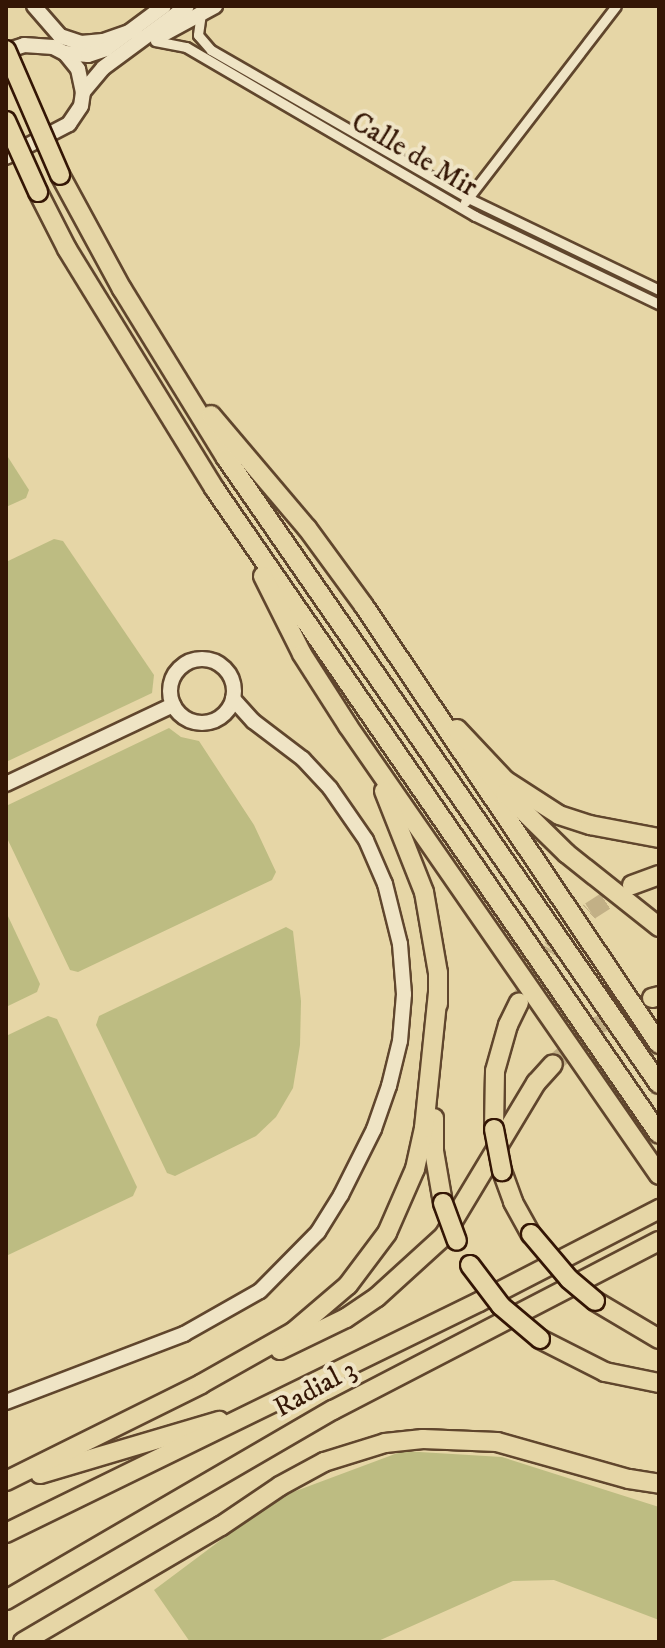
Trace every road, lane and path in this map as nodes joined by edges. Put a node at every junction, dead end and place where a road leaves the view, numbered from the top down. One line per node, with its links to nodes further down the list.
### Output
1 (34, 6): 6 (street); 7 (street)
2 (164, 6): 6 (street)
3 (187, 6): 6 (street)
4 (616, 6): 12 (street)
5 (208, 10): 6 (street); 12 (street, Calle de Mir)
6 (142, 38): 7 (street); 9 (street); 13 (street, Calle de Mir)
7 (59, 50): 8 (street); 9 (street)
8 (6, 51): 16 (highway, bridge)
9 (83, 92): 11 (street)
10 (6, 121): 17 (highway, bridge)
11 (6, 157)
12 (468, 198): 13 (street); 14 (street, Calle de Mir)
13 (461, 208): 15 (street, Calle de Mir)
14 (659, 290)
15 (659, 304)
16 (188, 395): 18 (highway); 34 (highway)
17 (244, 533): 24 (highway); 35 (highway)
18 (389, 643): 23 (highway); 32 (highway)
19 (233, 699): 20 (street); 21 (street); 22 (street)
20 (173, 705): 21 (street); 25 (street)
21 (225, 713): 22 (street)
22 (253, 721): 42 (street)
23 (449, 721): 26 (highway); 29 (highway)
24 (348, 726): 30 (highway); 36 (highway)
25 (6, 784)
26 (659, 838)
27 (659, 875): 28 (highway)
28 (632, 885)
29 (659, 927)
30 (438, 992): 40 (highway, bridge); 41 (highway)
31 (519, 1002): 39 (highway, bridge)
32 (659, 1044)
33 (553, 1064): 41 (highway)
34 (659, 1084)
35 (659, 1134)
36 (658, 1173)
37 (659, 1209): 43 (highway, Radial 3)
38 (659, 1241): 49 (highway, Radial 3)
39 (659, 1339)
40 (659, 1383)
41 (201, 1384): 45 (highway)
42 (6, 1402)
43 (271, 1405): 45 (highway); 48 (highway, Radial 3)
44 (524, 1448): 46 (highway); 47 (highway); 50 (highway)
45 (6, 1482)
46 (659, 1484)
47 (659, 1496)
48 (6, 1533)
49 (6, 1600)
50 (23, 1642)

